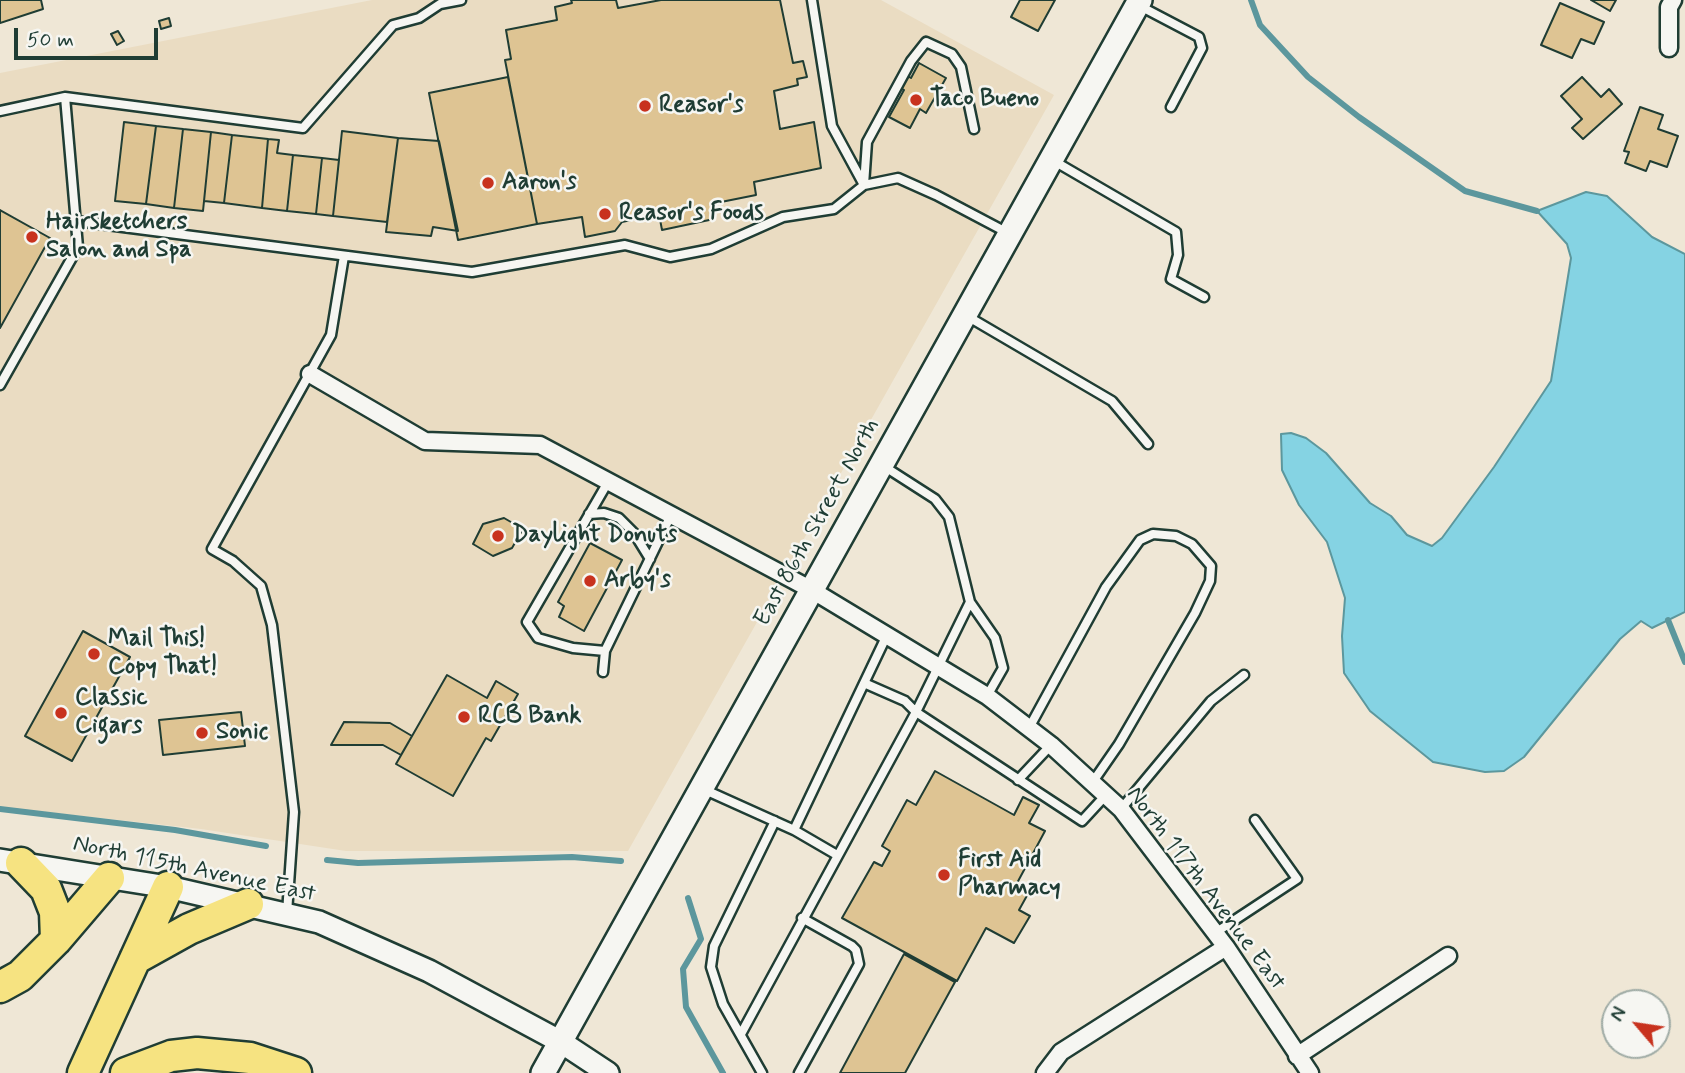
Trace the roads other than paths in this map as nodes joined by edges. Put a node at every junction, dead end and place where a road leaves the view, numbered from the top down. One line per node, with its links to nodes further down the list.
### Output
1 (461, 0): 6 (lane)
2 (812, 0): 11 (lane)
3 (1673, 0): 5 (street)
4 (1138, 2): 7 (lane); 10 (main road, East 86th Street North)
5 (1669, 48)
6 (65, 97): 8 (lane); 12 (lane)
7 (1171, 107)
8 (0, 111)
9 (974, 129): 11 (lane)
10 (1051, 159): 13 (main road, East 86th Street North); 15 (lane)
11 (864, 185): 13 (lane); 14 (lane)
12 (76, 221): 14 (lane); 18 (lane)
13 (1009, 234): 16 (main road, East 86th Street North)
14 (344, 256): 17 (lane)
15 (1204, 297)
16 (964, 315): 19 (lane); 20 (main road, East 86th Street North)
17 (310, 374): 21 (street, North 117th Avenue East); 50 (lane)
18 (0, 386)
19 (1148, 444)
20 (881, 464): 25 (main road, East 86th Street North); 26 (lane)
21 (608, 482): 22 (lane); 23 (street, North 117th Avenue East)
22 (589, 514): 24 (lane); 28 (lane)
23 (671, 515): 24 (lane); 25 (street, North 117th Avenue East)
24 (650, 559): 28 (lane)
25 (810, 589): 27 (street, North 117th Avenue East); 39 (main road, East 86th Street North)
26 (970, 602): 29 (lane); 33 (lane)
27 (887, 635): 29 (street, North 117th Avenue East); 32 (lane)
28 (604, 650): 30 (lane)
29 (938, 665): 33 (street, North 117th Avenue East); 34 (lane)
30 (603, 672)
31 (1244, 675): 41 (lane)
32 (864, 683): 34 (lane); 44 (lane)
33 (987, 696): 35 (street, North 117th Avenue East)
34 (916, 712): 37 (lane); 45 (lane)
35 (1030, 728): 36 (street, North 117th Avenue East); 38 (lane)
36 (1051, 745): 37 (lane); 38 (street, North 117th Avenue East)
37 (1018, 780): 40 (lane)
38 (1092, 783): 40 (street, North 117th Avenue East)
39 (701, 788): 43 (lane); 59 (main road, East 86th Street North)
40 (1106, 795): 41 (street, North 117th Avenue East)
41 (1121, 809): 52 (street, North 117th Avenue East)
42 (1255, 820): 52 (lane)
43 (775, 821): 44 (lane); 58 (lane)
44 (794, 830): 45 (lane)
45 (837, 855): 51 (lane)
46 (10, 861): 47 (street, North 115th Avenue East); 53 (highway)
47 (109, 878): 48 (street, North 115th Avenue East); 53 (highway)
48 (168, 887): 49 (street, North 115th Avenue East); 56 (highway)
49 (248, 904): 50 (street, North 115th Avenue East); 56 (highway)
50 (287, 913): 59 (street, North 115th Avenue East)
51 (802, 918): 58 (lane); 67 (lane)
52 (1215, 933): 54 (street, North 117th Avenue East)
53 (56, 940): 57 (highway)
54 (1226, 947): 60 (street, North 117th Avenue East); 68 (street)
55 (1448, 956): 60 (street)
56 (135, 959): 61 (highway)
57 (0, 987)
58 (741, 1034): 66 (lane)
59 (561, 1041): 64 (main road, East 86th Street North); 65 (street, North 115th Avenue East)
60 (1297, 1056): 69 (street, North 117th Avenue East)
61 (83, 1073)
62 (126, 1073): 63 (highway)
63 (296, 1073)
64 (543, 1073)
65 (607, 1073)
66 (762, 1073)
67 (799, 1073)
68 (1045, 1073)
69 (1310, 1073)

